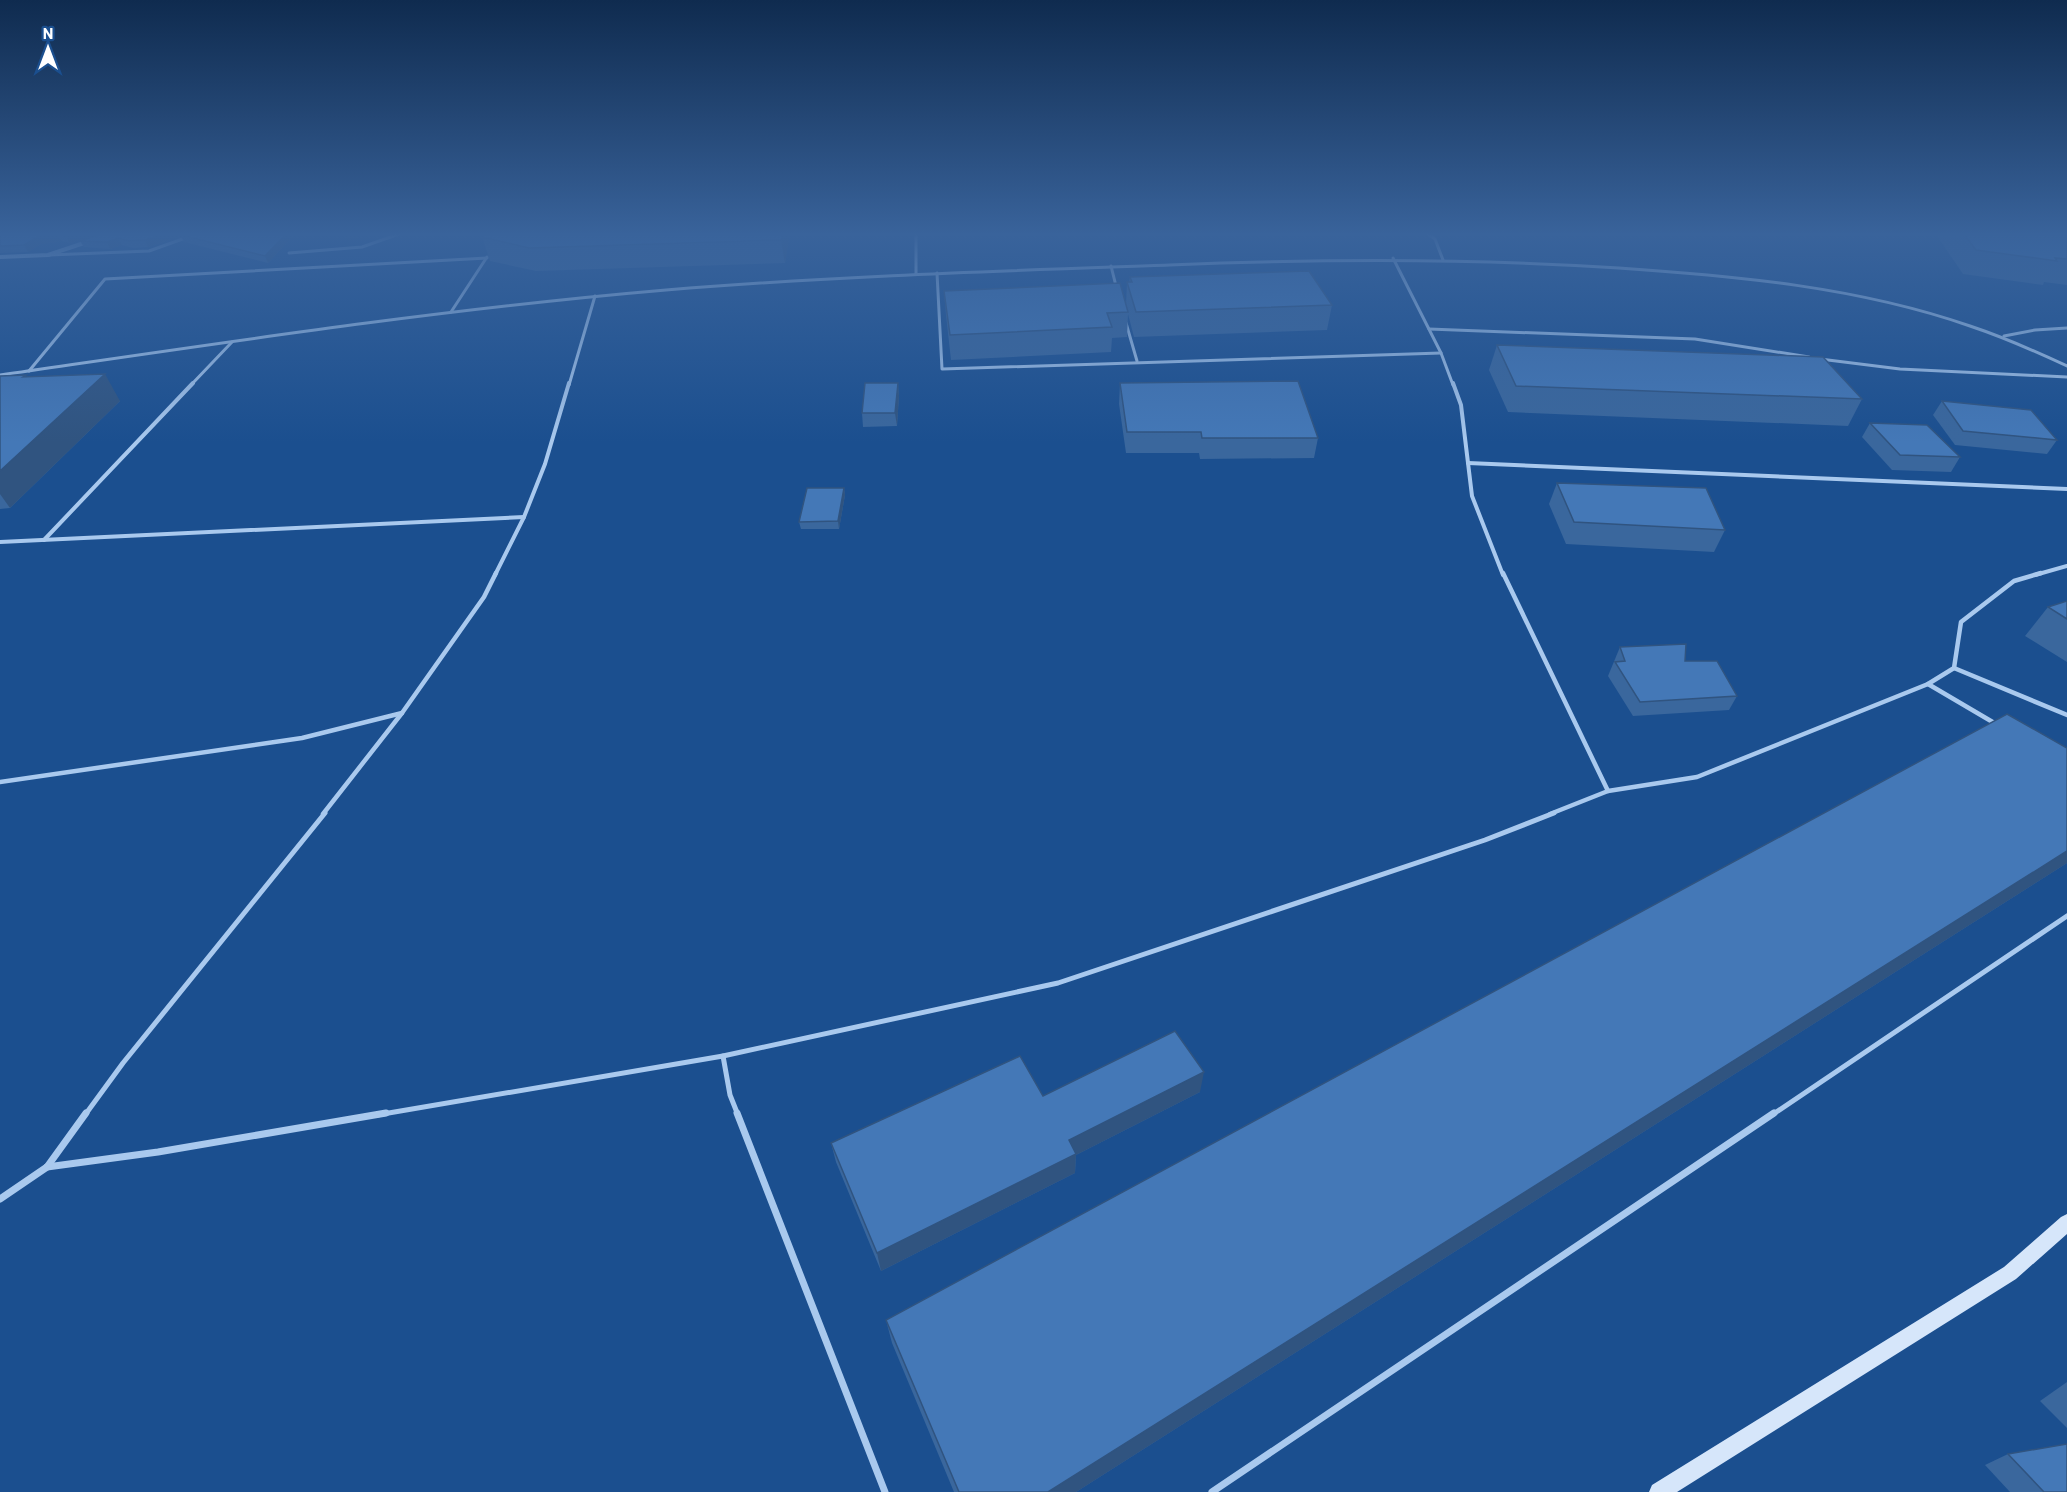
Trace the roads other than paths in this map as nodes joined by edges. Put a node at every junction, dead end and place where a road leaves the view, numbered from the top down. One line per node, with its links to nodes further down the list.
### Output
1 (85, 303): 17 (lane)
2 (457, 303): 8 (lane)
3 (535, 303): 8 (lane)
4 (593, 303): 22 (lane)
5 (939, 303): 15 (lane)
6 (1416, 303): 11 (lane)
7 (1894, 303): 12 (lane)
8 (451, 312): 13 (lane)
9 (1125, 319): 15 (lane)
10 (2067, 328): 12 (lane)
11 (1429, 329): 14 (lane); 19 (lane)
12 (2003, 337): 16 (lane)
13 (232, 342): 17 (lane); 23 (lane)
14 (1442, 353): 15 (lane); 20 (lane)
15 (1137, 361)
16 (2067, 366)
17 (29, 370): 18 (lane)
18 (0, 375)
19 (2067, 377)
20 (1468, 463): 21 (lane); 32 (lane)
21 (2067, 489)
22 (524, 517): 23 (lane); 28 (lane)
23 (44, 540): 24 (lane)
24 (0, 542)
25 (2067, 566): 26 (lane)
26 (1954, 668): 27 (lane); 29 (lane)
27 (1928, 684): 30 (lane); 32 (lane)
28 (402, 713): 31 (lane); 35 (lane)
29 (2067, 715)
30 (1998, 725)
31 (0, 782)
32 (1608, 791): 34 (lane)
33 (2067, 916): 39 (lane)
34 (723, 1056): 35 (lane); 38 (lane)
35 (46, 1167): 36 (lane)
36 (0, 1198)
37 (2067, 1222): 40 (street)
38 (885, 1492)
39 (1212, 1492)
40 (1659, 1492)

